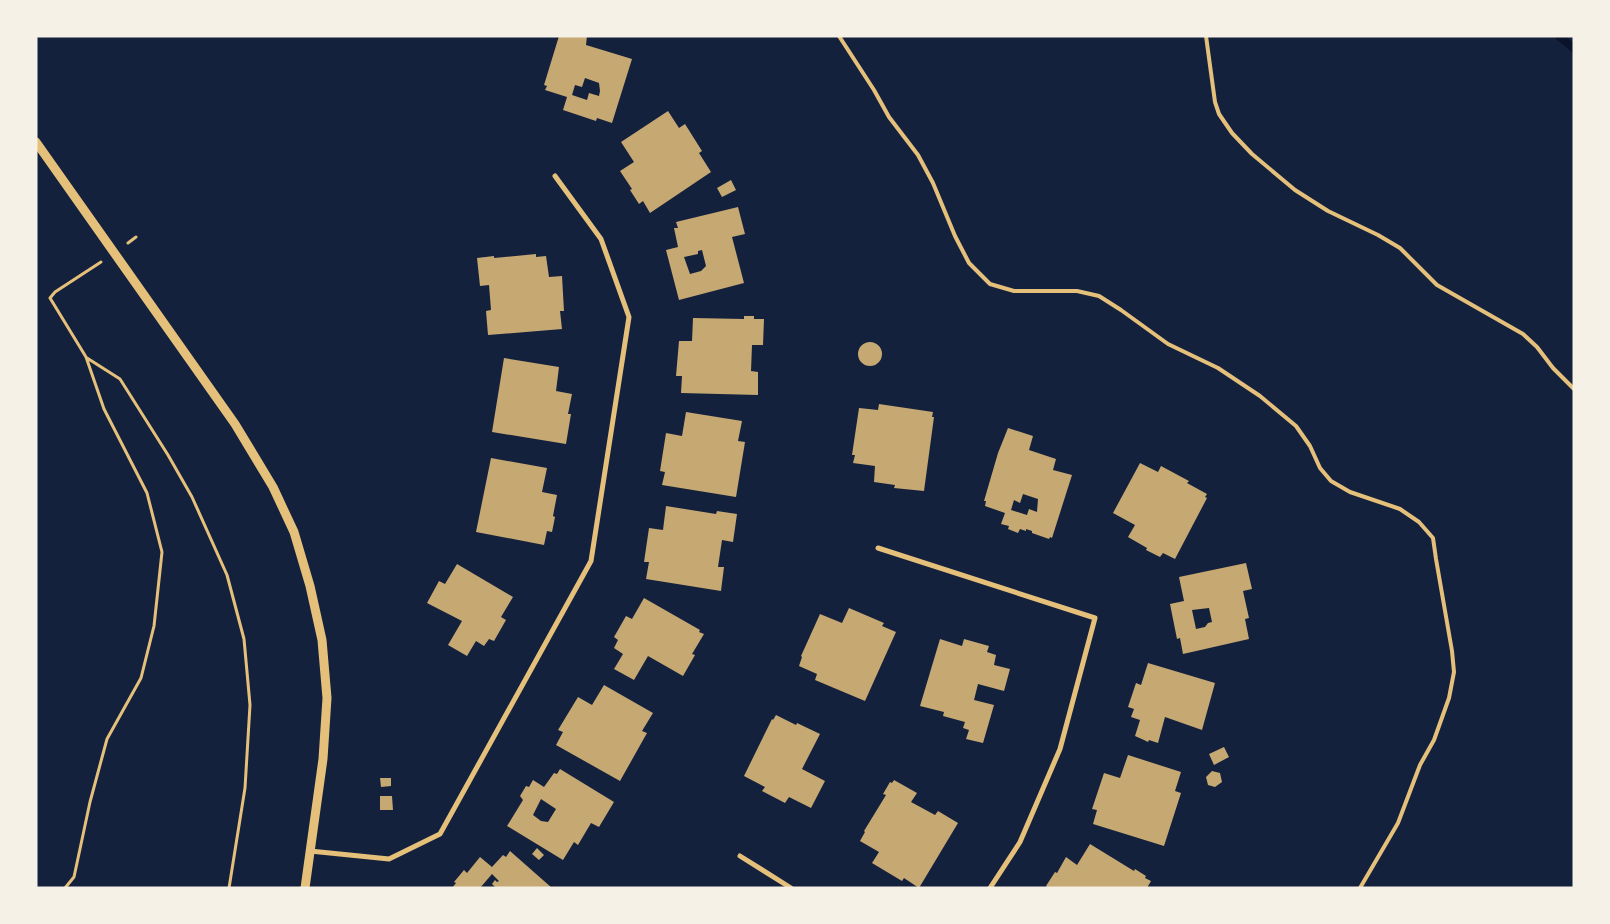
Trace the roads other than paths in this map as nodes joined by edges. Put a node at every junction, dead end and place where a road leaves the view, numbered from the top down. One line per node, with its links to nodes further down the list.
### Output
1 (839, 36): 12 (lane)
2 (1206, 36): 5 (lane)
3 (36, 142): 7 (street)
4 (554, 176): 7 (street)
5 (1574, 389)
6 (878, 548): 11 (street)
7 (309, 851): 9 (street)
8 (740, 856): 10 (street)
9 (305, 888)
10 (791, 888)
11 (990, 888)
12 (1360, 888)

